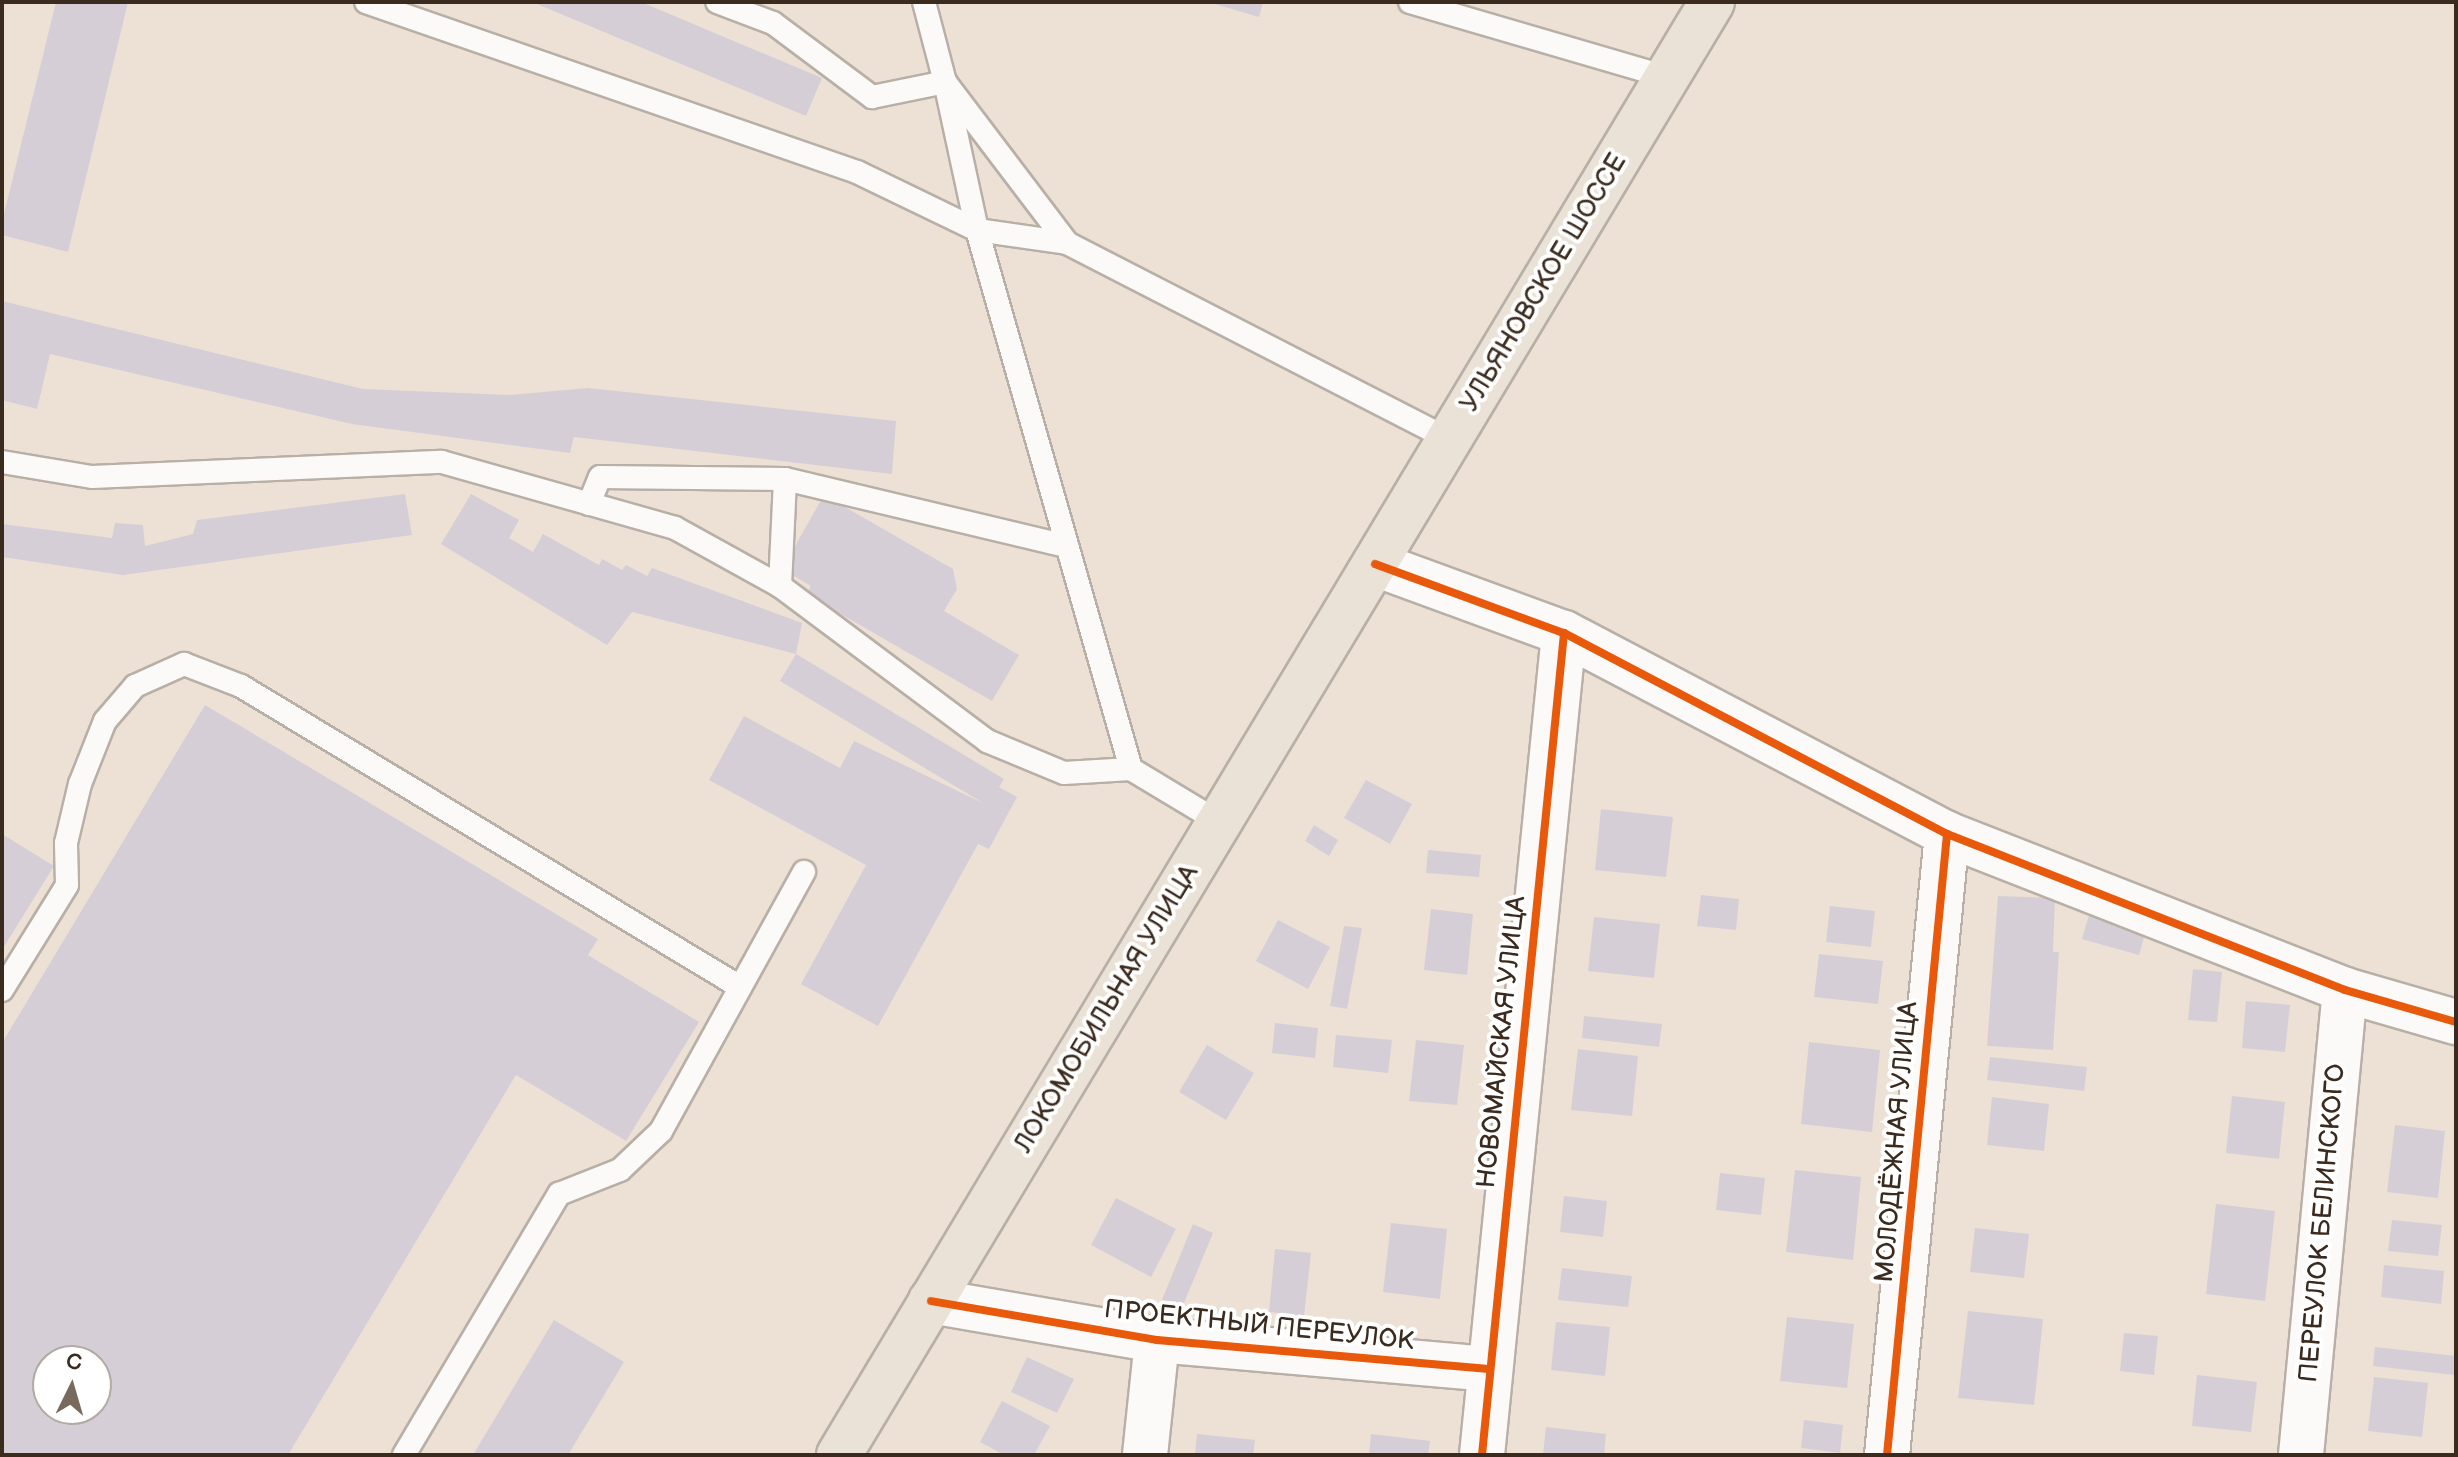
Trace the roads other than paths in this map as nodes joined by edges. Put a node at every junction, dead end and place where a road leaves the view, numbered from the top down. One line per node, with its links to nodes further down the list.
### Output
1 (366, 2): 8 (lane)
2 (717, 2): 7 (lane)
3 (924, 2): 7 (lane)
4 (1410, 2): 6 (lane)
5 (1712, 2): 6 (main road, УЛЬЯНОВСКОЕ ШОССЕ)
6 (1667, 77): 10 (main road, УЛЬЯНОВСКОЕ ШОССЕ)
7 (945, 82): 8 (lane); 9 (lane)
8 (977, 230): 9 (lane); 14 (lane)
9 (1067, 243): 10 (lane)
10 (1450, 440): 15 (main road, УЛЬЯНОВСКОЕ ШОССЕ)
11 (2, 462): 13 (lane)
12 (785, 479): 13 (lane); 14 (lane); 16 (lane)
13 (589, 504): 16 (lane)
14 (1067, 546): 18 (lane)
15 (1375, 564): 17 (street); 19 (main road, ЛОКОМОБИЛЬНАЯ УЛИЦА)
16 (780, 586): 18 (lane)
17 (1564, 633): 20 (street); 28 (street, НОВОМАЙСКАЯ УЛИЦА)
18 (1131, 769): 19 (lane)
19 (1219, 822): 26 (main road, ЛОКОМОБИЛЬНАЯ УЛИЦА)
20 (1947, 834): 24 (street); 33 (street, МОЛОДЁЖНАЯ УЛИЦА)
21 (804, 872): 22 (lane)
22 (740, 987): 23 (lane); 29 (lane)
23 (2, 990)
24 (2345, 990): 25 (street); 34 (street, ПЕРЕУЛОК БЕЛИНСКОГО)
25 (2456, 1022)
26 (931, 1301): 27 (street, ПРОЕКТНЫЙ ПЕРЕУЛОК); 30 (main road, ЛОКОМОБИЛЬНАЯ УЛИЦА)
27 (1157, 1340): 28 (street, ПРОЕКТНЫЙ ПЕРЕУЛОК); 31 (street)
28 (1489, 1369): 32 (street, НОВОМАЙСКАЯ УЛИЦА)
29 (404, 1455)
30 (839, 1455)
31 (1145, 1455)
32 (1482, 1455)
33 (1887, 1455)
34 (2301, 1455)

